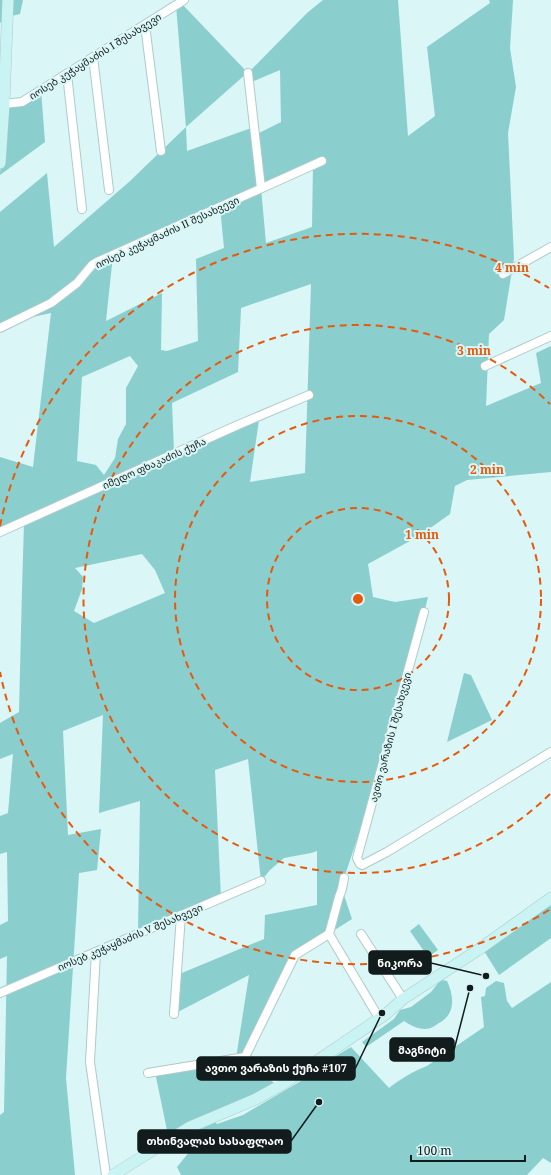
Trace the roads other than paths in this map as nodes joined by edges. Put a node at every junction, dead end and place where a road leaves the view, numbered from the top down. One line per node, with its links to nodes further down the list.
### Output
1 (8, 0): 3 (street)
2 (184, 0): 4 (street, იოსებ კეჭაყმაძის I შესახვევი)
3 (4, 20): 8 (street)
4 (145, 24): 5 (street, იოსებ კეჭაყმაძის I შესახვევი); 9 (street)
5 (93, 57): 7 (street, იოსებ კეჭაყმაძის I შესახვევი); 13 (street)
6 (248, 73): 12 (street)
7 (67, 74): 8 (street, იოსებ კეჭაყმაძის I შესახვევი); 14 (street)
8 (2, 105): 11 (street)
9 (161, 151)
10 (322, 161): 12 (street, იოსებ კეჭაყმაძის II შესახვევი)
11 (0, 163)
12 (261, 188): 17 (street, იოსებ კეჭაყმაძის II შესახვევი)
13 (109, 190)
14 (82, 209)
15 (551, 247): 16 (street)
16 (503, 274)
17 (0, 328)
18 (551, 336): 19 (street)
19 (485, 366)
20 (309, 395): 21 (street, იმედო ფხაკაძის ქუჩა)
21 (0, 532)
22 (424, 612): 23 (street, ავთო ვარაზის I შესახვევი)
23 (551, 752)
24 (344, 878): 28 (street)
25 (261, 881): 27 (street, იოსებ კეჭაყმაძის V შესახვევი)
26 (551, 898): 32 (street)
27 (181, 915): 30 (street, იოსებ კეჭაყმაძის V შესახვევი); 33 (street)
28 (329, 934): 34 (street); 35 (street)
29 (361, 934): 32 (street)
30 (96, 952): 31 (street, იოსებ კეჭაყმაძის V შესახვევი); 38 (street)
31 (0, 993)
32 (404, 999): 34 (street)
33 (174, 1014)
34 (379, 1018): 37 (street)
35 (245, 1057): 36 (street); 37 (street)
36 (148, 1073)
37 (283, 1084): 39 (street)
38 (106, 1175)
39 (113, 1175)

